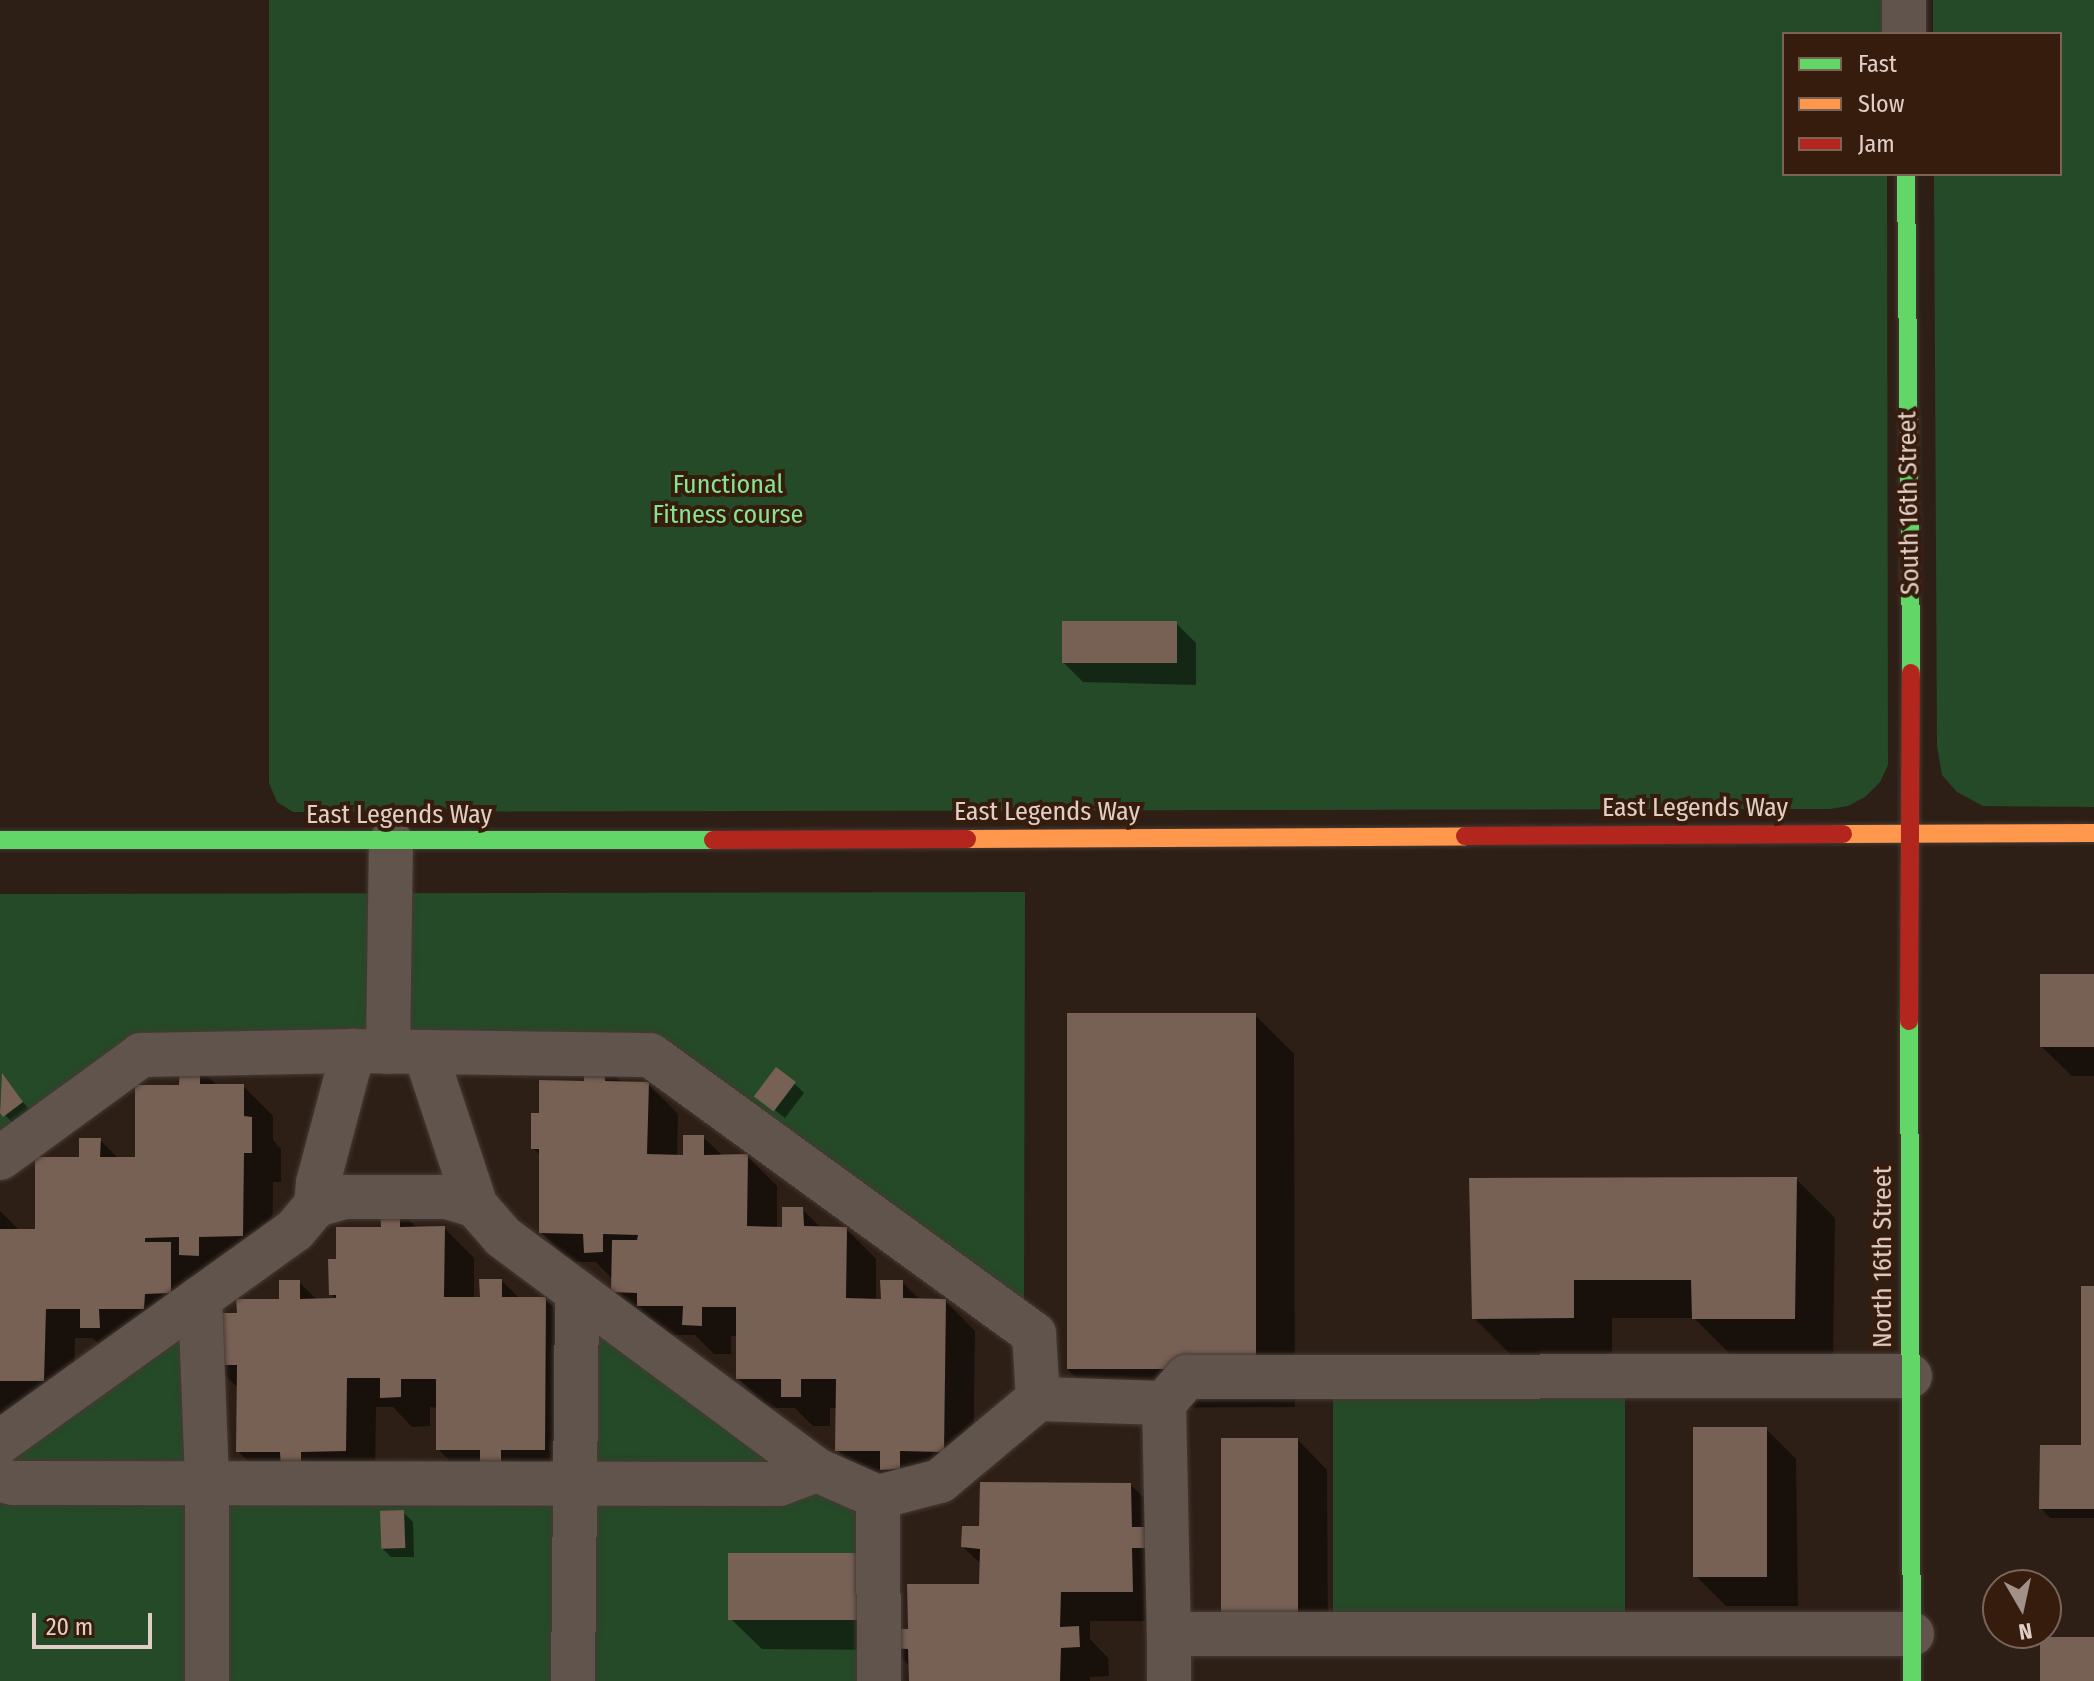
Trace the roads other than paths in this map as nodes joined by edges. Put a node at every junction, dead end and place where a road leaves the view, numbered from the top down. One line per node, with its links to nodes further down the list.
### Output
1 (1904, 0): 2 (street)
2 (1904, 32)
3 (1906, 176): 4 (street, South 16th Street)
4 (1912, 832): 5 (street, East Legends Way); 7 (street, East Legends Way); 14 (street, North 16th Street)
5 (2094, 833)
6 (0, 840): 7 (street, East Legends Way)
7 (391, 842): 8 (street)
8 (389, 1051): 9 (street); 10 (street); 11 (street); 15 (street)
9 (0, 1158)
10 (316, 1205): 11 (street); 13 (street)
11 (476, 1206): 12 (street)
12 (577, 1292): 18 (street); 21 (street)
13 (200, 1298): 17 (street); 20 (street)
14 (1910, 1376): 16 (street); 24 (street, North 16th Street)
15 (1038, 1399): 16 (street); 22 (street)
16 (1164, 1403): 23 (street)
17 (0, 1442)
18 (817, 1470): 21 (street); 22 (street)
19 (0, 1480): 20 (street)
20 (207, 1484): 21 (street); 25 (street)
21 (575, 1484): 26 (street)
22 (878, 1497): 27 (street)
23 (1169, 1634): 24 (street); 28 (street)
24 (1912, 1634): 29 (street, North 16th Street)
25 (207, 1681)
26 (573, 1681)
27 (879, 1681)
28 (1169, 1681)
29 (1912, 1681)

